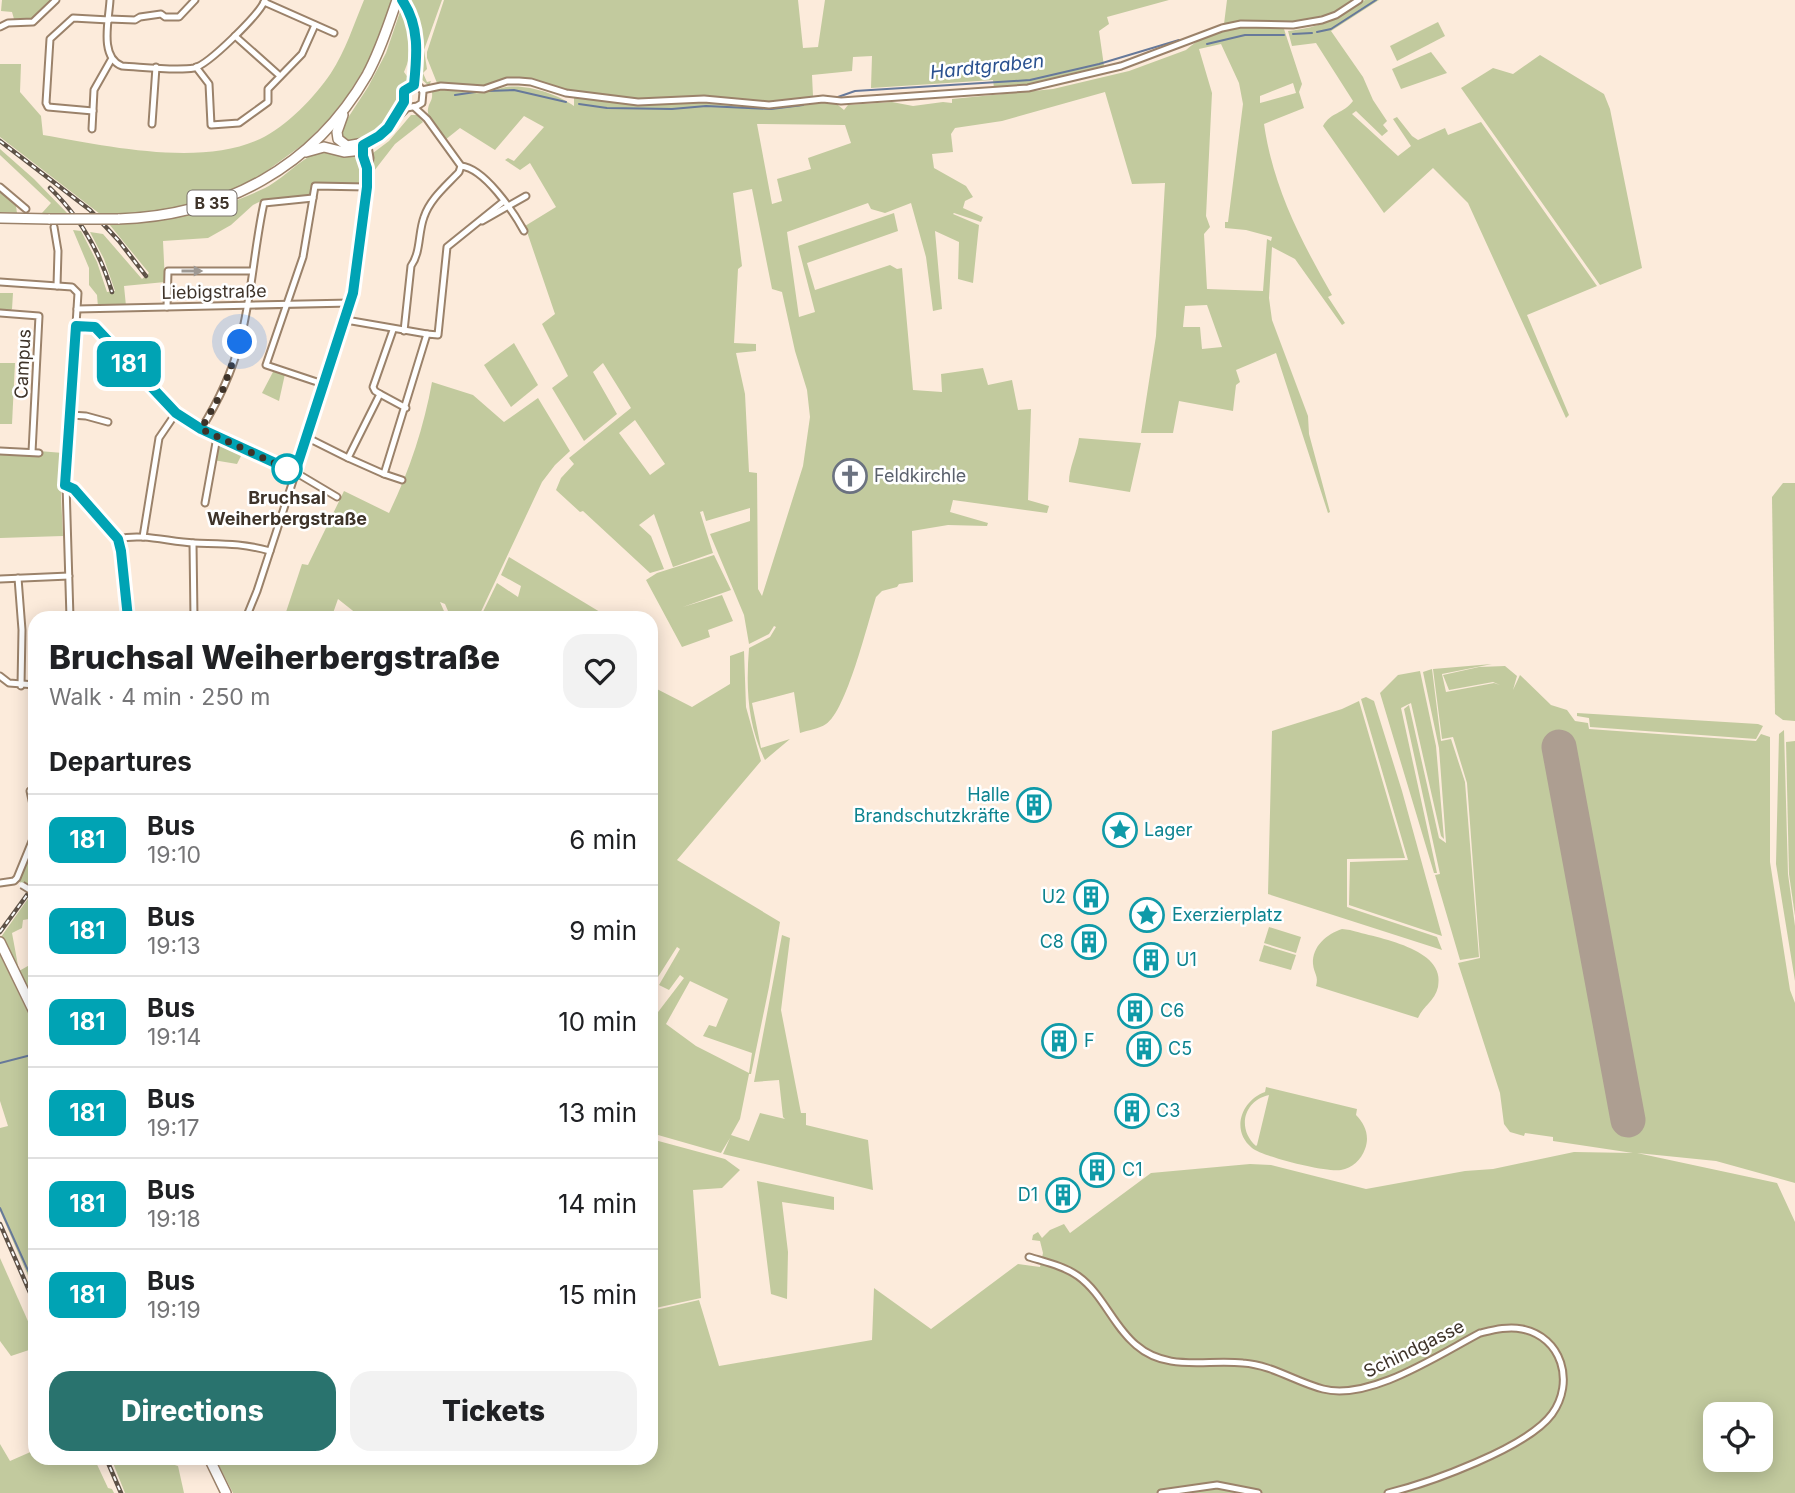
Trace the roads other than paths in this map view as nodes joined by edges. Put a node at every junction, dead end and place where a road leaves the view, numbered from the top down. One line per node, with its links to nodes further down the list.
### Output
1 (56, 0): 9 (street)
2 (110, 0): 7 (street)
3 (195, 0): 7 (street)
4 (1359, 0): 17 (street)
5 (263, 1): 8 (street); 11 (street)
6 (402, 2): 16 (street); 19 (main road, B 35)
7 (108, 20): 12 (street); 20 (street)
8 (316, 25): 10 (street); 15 (street)
9 (0, 27)
10 (334, 33)
11 (234, 36): 14 (street); 15 (street)
12 (111, 60): 13 (street); 20 (street)
13 (156, 67): 14 (street); 22 (street)
14 (196, 67): 15 (street)
15 (280, 76)
16 (414, 85): 17 (street); 18 (street)
17 (423, 96): 18 (street); 21 (street)
18 (409, 105): 21 (street); 24 (street)
19 (346, 107): 24 (main road, B 35); 25 (main road, B 35)
20 (93, 111): 23 (street)
21 (427, 118): 26 (street)
22 (152, 124)
23 (92, 129)
24 (367, 145): 25 (main road); 28 (street)
25 (302, 154): 35 (main road, B 35, bridge)
26 (461, 166): 31 (street); 52 (street)
27 (0, 187): 33 (street)
28 (367, 187): 30 (street); 41 (street)
29 (526, 196): 32 (street)
30 (313, 198): 38 (street); 42 (street)
31 (504, 201): 32 (street); 36 (street)
32 (509, 207): 36 (street); 37 (street)
33 (26, 209)
34 (0, 218): 35 (main road, B 35)
35 (52, 223): 40 (street)
36 (473, 225): 53 (street)
37 (524, 230)
38 (252, 271): 43 (street); 44 (street, one-way to 38)
39 (0, 282): 40 (street)
40 (57, 286): 45 (street)
41 (351, 303): 42 (street, Liebigstraße); 48 (street)
42 (288, 304): 43 (street, Liebigstraße); 54 (street)
43 (248, 306): 44 (street, Liebigstraße); 60 (street)
44 (167, 307): 46 (street, Liebigstraße)
45 (77, 309): 46 (street, Liebigstraße); 49 (street)
46 (92, 310): 50 (street)
47 (0, 313): 64 (street, Campus)
48 (346, 320): 51 (street); 54 (street)
49 (76, 326): 50 (street); 58 (street)
50 (95, 327): 57 (street)
51 (393, 330): 52 (street); 55 (street)
52 (404, 331): 53 (street)
53 (427, 334): 56 (street)
54 (323, 384): 62 (street)
55 (380, 394): 56 (street); 66 (street)
56 (406, 408): 68 (street)
57 (176, 413): 60 (street); 73 (street)
58 (71, 415): 59 (street); 70 (street)
59 (108, 422)
60 (201, 429): 61 (street)
61 (217, 437): 67 (street); 72 (street)
62 (306, 437): 66 (street); 67 (street)
63 (0, 451): 64 (street)
64 (32, 453): 65 (street)
65 (39, 453)
66 (348, 458): 68 (street)
67 (295, 472): 71 (street); 76 (street)
68 (384, 474): 69 (street)
69 (402, 480)
70 (65, 485): 74 (street); 77 (street)
71 (337, 497)
72 (205, 503)
73 (143, 537): 74 (street); 75 (street)
74 (118, 539): 81 (street)
75 (193, 543): 76 (street); 82 (street)
76 (270, 551): 83 (street)
77 (69, 576): 78 (street); 80 (street)
78 (18, 578): 79 (street); 85 (street)
79 (0, 579)
80 (70, 611)
81 (127, 611)
82 (194, 611)
83 (249, 611)
84 (0, 676): 85 (street)
85 (21, 686): 86 (street)
86 (28, 686)
87 (28, 850): 88 (street)
88 (14, 881): 89 (street); 90 (street, bridge)
89 (0, 883)
90 (28, 889)
91 (0, 942): 92 (main road)
92 (28, 1000)
93 (1029, 1257): 98 (street, Schindgasse)
94 (212, 1465): 95 (main road)
95 (226, 1493)
96 (1161, 1493): 97 (street)
97 (1258, 1493)
98 (1388, 1493)

